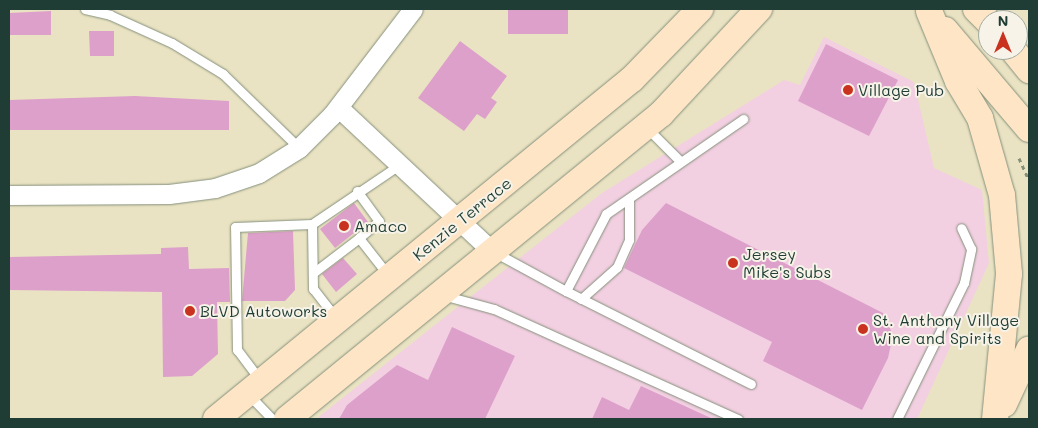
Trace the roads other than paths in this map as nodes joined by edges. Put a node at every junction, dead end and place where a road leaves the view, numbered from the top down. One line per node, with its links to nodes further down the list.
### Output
1 (85, 9): 12 (lane)
2 (413, 9): 8 (street)
3 (700, 9): 18 (main road, Kenzie Terrace)
4 (759, 9): 10 (main road)
5 (928, 10): 11 (main road); 37 (main road)
6 (1021, 60): 7 (main road)
7 (1029, 70)
8 (339, 108): 12 (street); 14 (street)
9 (743, 119): 13 (lane)
10 (646, 127): 13 (lane); 22 (main road)
11 (1029, 129)
12 (299, 148): 16 (street)
13 (680, 161): 17 (lane)
14 (399, 165): 15 (lane); 18 (street)
15 (357, 191): 19 (lane); 21 (lane)
16 (9, 194)
17 (629, 199): 25 (lane); 27 (lane)
18 (459, 222): 22 (street); 24 (main road, Kenzie Terrace)
19 (312, 224): 23 (lane); 31 (lane)
20 (960, 228): 36 (lane)
21 (359, 238): 23 (lane); 24 (lane)
22 (493, 252): 25 (lane); 26 (main road)
23 (313, 273): 28 (lane)
24 (390, 278): 28 (main road, Kenzie Terrace)
25 (566, 291): 27 (lane)
26 (441, 294): 34 (main road); 35 (lane)
27 (581, 299): 30 (lane)
28 (338, 320): 31 (main road, Kenzie Terrace)
29 (1029, 350): 37 (main road)
30 (751, 384)
31 (255, 387): 32 (main road, Kenzie Terrace); 33 (lane)
32 (216, 419)
33 (272, 419)
34 (287, 419)
35 (738, 419)
36 (897, 419)
37 (996, 419)

